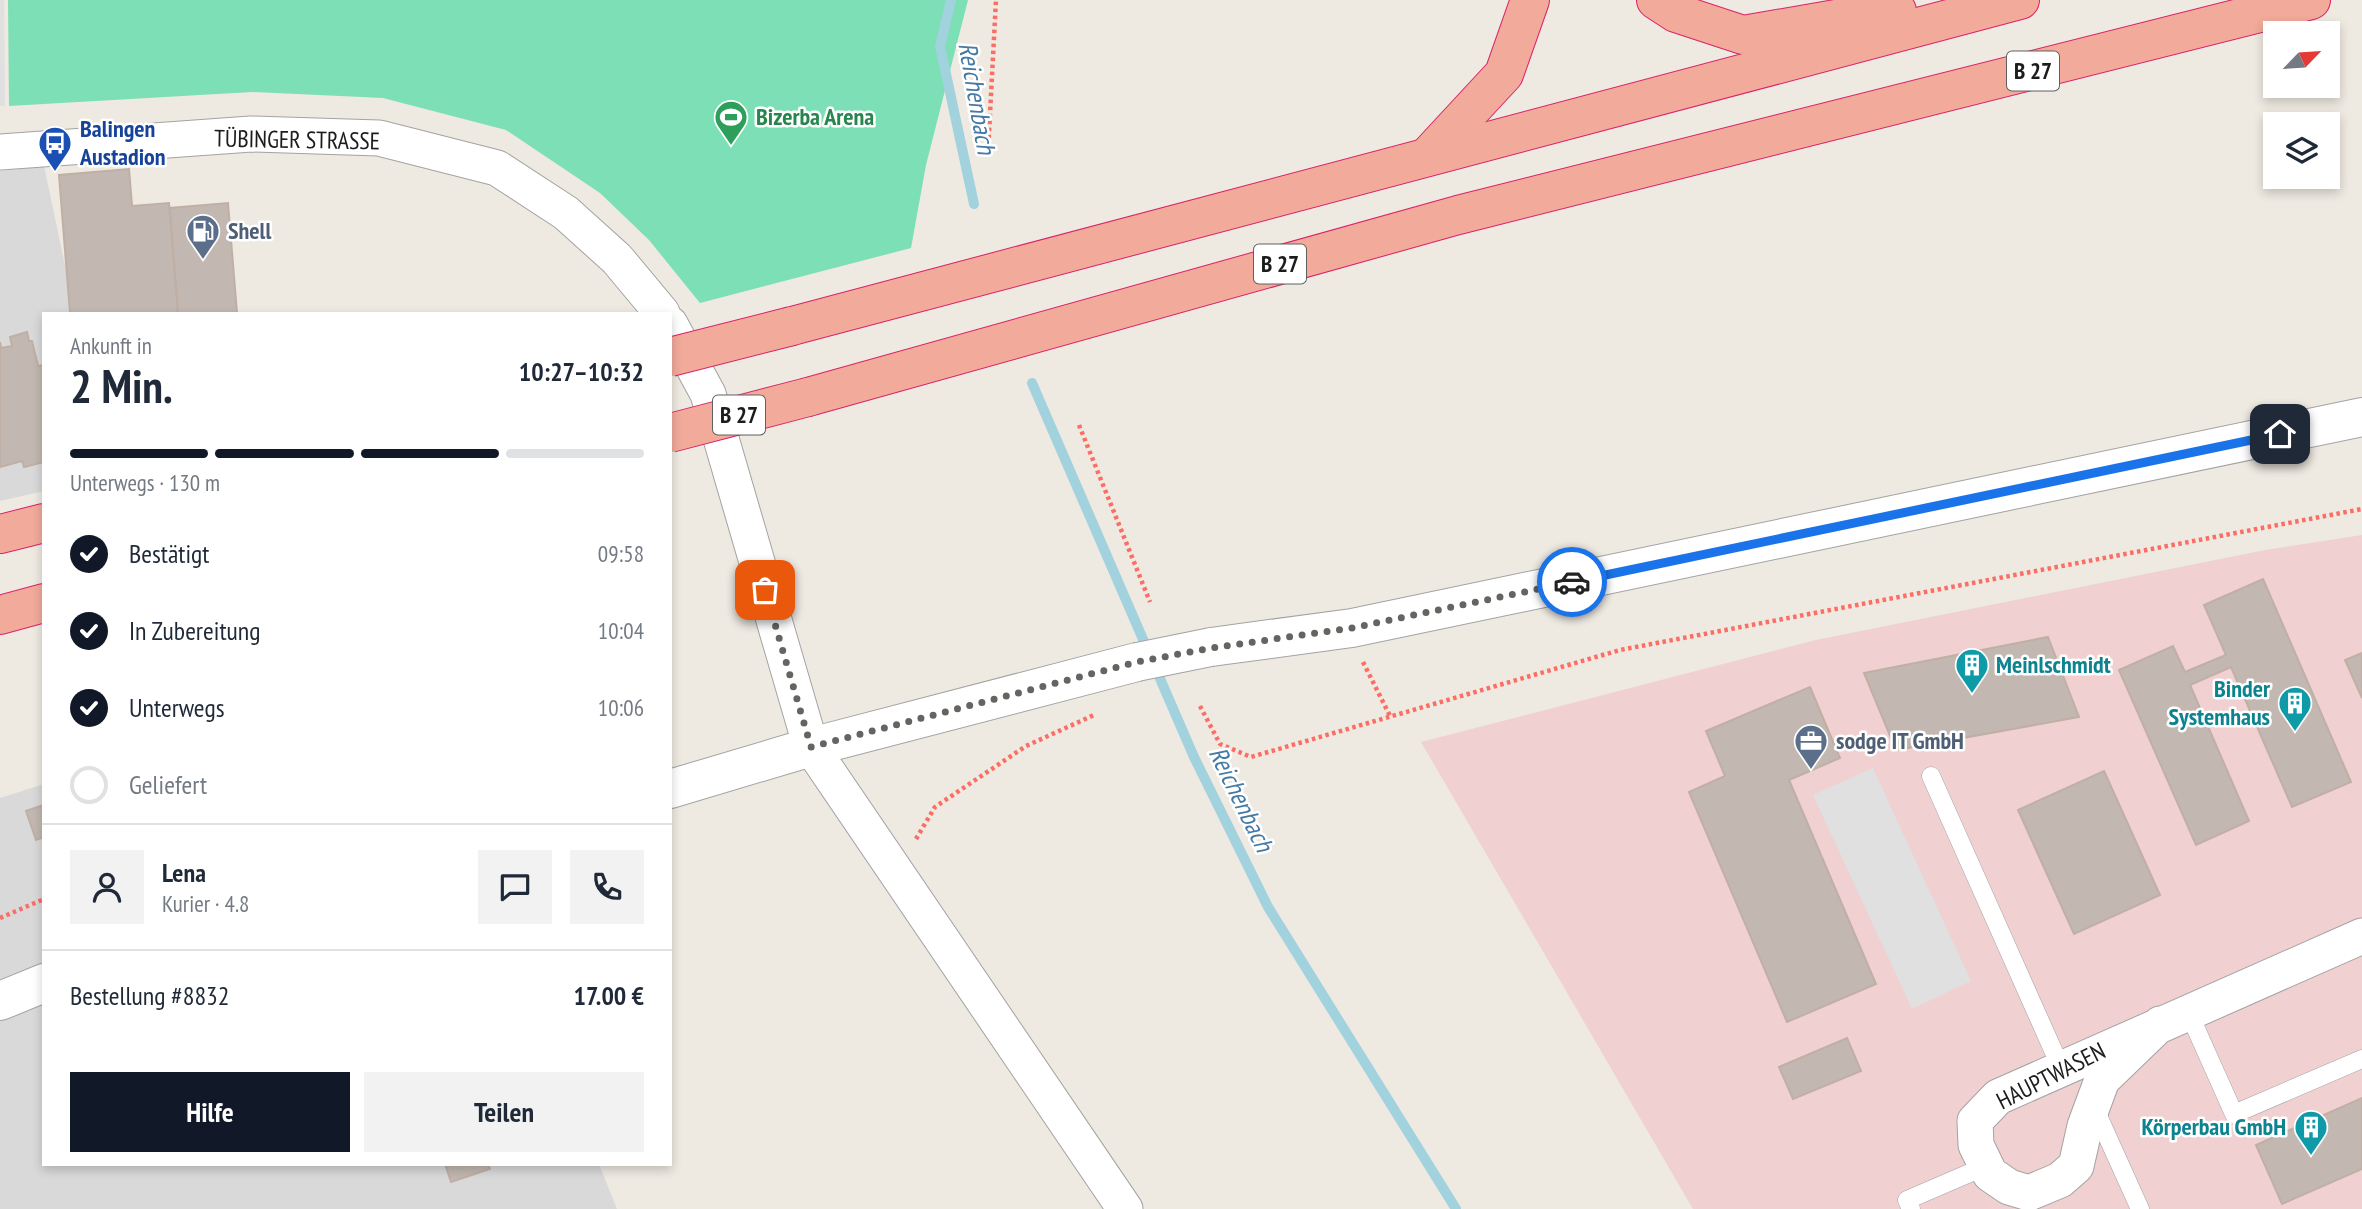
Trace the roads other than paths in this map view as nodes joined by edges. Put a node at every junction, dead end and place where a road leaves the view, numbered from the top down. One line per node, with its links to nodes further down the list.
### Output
1 (1530, 0): 7 (highway)
2 (1656, 0): 5 (highway)
3 (2020, 0): 5 (highway)
4 (2311, 0): 12 (highway, B 27, bridge)
5 (1966, 13): 7 (highway)
6 (0, 152): 8 (street, TÜBINGER STRASSE)
7 (1428, 156): 10 (highway, bridge)
8 (661, 312)
9 (672, 328): 17 (street)
10 (672, 356)
11 (2362, 417): 17 (street, bridge)
12 (672, 432)
13 (42, 524): 14 (highway)
14 (0, 534)
15 (42, 604): 16 (highway)
16 (0, 615)
17 (811, 747): 19 (street); 28 (street)
18 (1931, 776): 25 (lane)
19 (672, 788)
20 (2362, 936): 23 (street, HAUPTWASEN)
21 (42, 984): 22 (street)
22 (0, 1001)
23 (2174, 1018): 24 (lane); 25 (street, HAUPTWASEN); 26 (street, HAUPTWASEN)
24 (2362, 1059)
25 (2061, 1069): 27 (street, HAUPTWASEN)
26 (2093, 1104): 27 (street, HAUPTWASEN); 30 (lane)
27 (1986, 1166): 29 (lane)
28 (1125, 1209)
29 (1911, 1209)
30 (2140, 1209)

